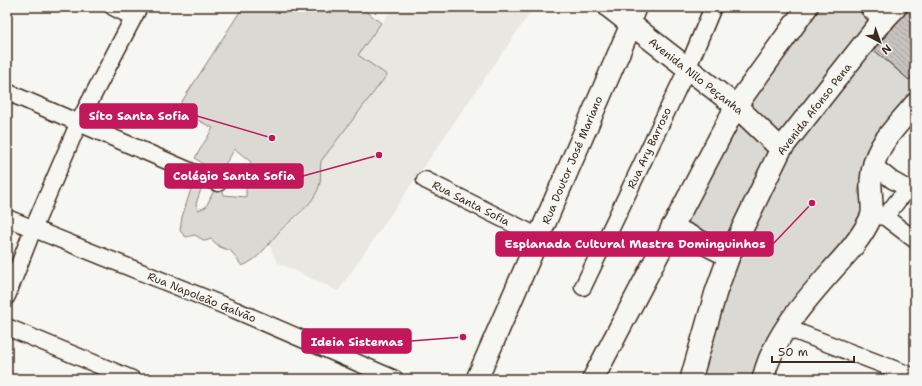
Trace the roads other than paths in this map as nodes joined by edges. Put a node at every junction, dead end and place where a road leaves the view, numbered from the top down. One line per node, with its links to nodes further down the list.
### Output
1 (112, 7): 6 (street)
2 (609, 7): 7 (main road, Avenida Nilo Peçanha)
3 (713, 7): 8 (street, Rua Ary Barroso)
4 (806, 7): 11 (main road)
5 (884, 11): 13 (main road, Avenida Afonso Pena)
6 (136, 12): 12 (street)
7 (634, 16): 8 (main road, Avenida Nilo Peçanha); 22 (main road, Rua Doutor José Mariano)
8 (688, 68): 11 (main road, Avenida Nilo Peçanha); 25 (street, Rua Ary Barroso)
9 (7, 92): 12 (street)
10 (915, 104): 14 (main road)
11 (736, 106): 13 (main road, Avenida Nilo Peçanha); 20 (main road)
12 (79, 122): 16 (street); 21 (street)
13 (780, 149): 24 (main road, Avenida Afonso Pena)
14 (872, 164): 17 (street); 18 (main road)
15 (426, 180): 22 (street, Rua Santa Sofia)
16 (218, 183)
17 (912, 192): 18 (street)
18 (879, 216): 23 (street); 28 (main road)
19 (7, 218): 21 (street, Rua Napoleão Galvão)
20 (672, 227): 24 (main road); 33 (main road)
21 (33, 229): 26 (street); 31 (street, Rua Napoleão Galvão)
22 (539, 237): 32 (main road, Rua Doutor José Mariano)
23 (915, 240)
24 (729, 256): 34 (main road, Avenida Afonso Pena)
25 (583, 287)
26 (7, 296)
27 (7, 327): 30 (street)
28 (787, 328): 29 (street); 35 (main road)
29 (915, 376)
30 (132, 379)
31 (395, 379)
32 (477, 379)
33 (593, 379)
34 (691, 379)
35 (763, 379)

